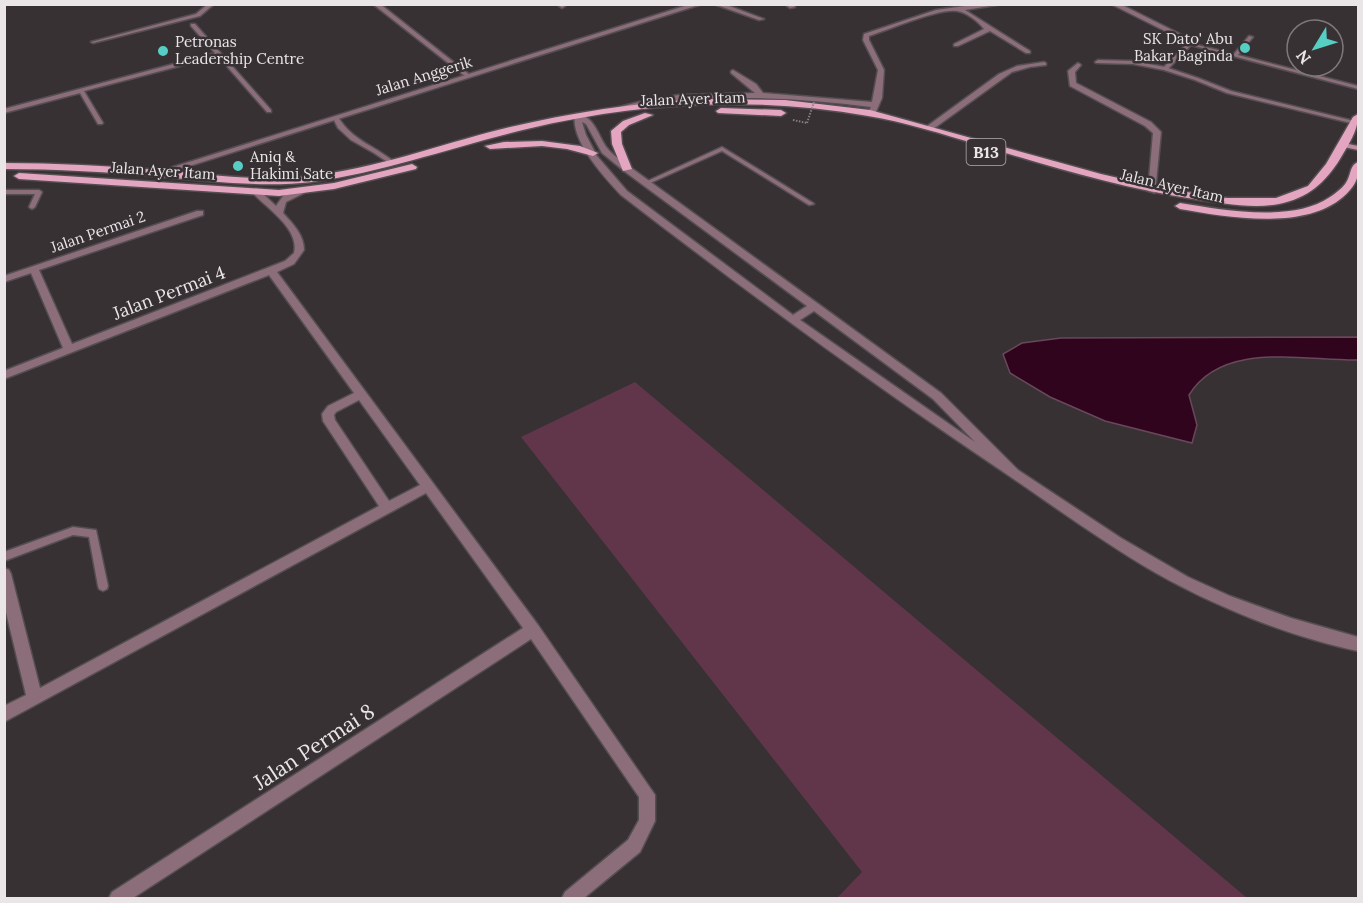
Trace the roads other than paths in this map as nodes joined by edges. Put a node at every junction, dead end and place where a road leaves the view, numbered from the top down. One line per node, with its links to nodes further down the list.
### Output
1 (212, 4): 12 (lane)
2 (376, 4): 23 (street)
3 (699, 4): 23 (street, Jalan Anggerik)
4 (717, 4): 8 (street)
5 (999, 4): 7 (street)
6 (1114, 4): 13 (street)
7 (961, 10): 10 (street); 27 (street)
8 (761, 19)
9 (193, 25): 16 (lane)
10 (986, 26): 14 (street); 15 (street)
11 (1251, 37): 17 (lane)
12 (93, 42)
13 (1188, 44): 17 (lane); 21 (street)
14 (956, 45)
15 (1028, 52)
16 (219, 54): 25 (lane); 30 (lane)
17 (1235, 56): 24 (lane)
18 (1098, 63): 21 (lane)
19 (1044, 64): 37 (street)
20 (1078, 65): 52 (street)
21 (1166, 68): 33 (lane)
22 (733, 72): 26 (street)
23 (468, 76): 32 (street, Jalan Anggerik)
24 (1359, 88)
25 (81, 90): 29 (lane); 35 (lane)
26 (760, 94): 27 (street); 28 (street)
27 (873, 109): 28 (main road, Jalan Ayer Itam / B13); 37 (main road, Jalan Ayer Itam / B13)
28 (611, 110): 34 (main road, B13)
29 (4, 111)
30 (269, 111)
31 (648, 115): 36 (main road, Jalan Ayer Itam / B13); 46 (main road); 50 (main road, Jalan Ayer Itam / B13)
32 (336, 118): 43 (lane); 47 (street, Jalan Anggerik)
33 (1357, 120): 39 (main road, B13)
34 (578, 121): 36 (main road, Jalan Ayer Itam / B13); 40 (main road, Jalan Ayer Itam / B13); 42 (street); 43 (main road, Jalan Ayer Itam / B13)
35 (100, 123)
36 (589, 123): 46 (street)
37 (930, 127): 52 (main road, Jalan Ayer Itam / B13)
38 (1359, 139): 39 (main road)
39 (1344, 140): 41 (main road); 52 (main road, Jalan Ayer Itam / B13)
40 (490, 146): 42 (main road); 51 (main road, Jalan Ayer Itam / B13)
41 (1359, 148)
42 (593, 153): 63 (street)
43 (391, 162): 47 (main road, Jalan Ayer Itam / B13)
44 (1359, 165): 50 (main road, Jalan Ayer Itam / B13)
45 (4, 166): 47 (main road, Jalan Ayer Itam / B13)
46 (627, 169): 49 (street)
47 (158, 173)
48 (4, 176): 54 (main road, Jalan Ayer Itam / B13)
49 (645, 183): 55 (lane); 62 (street)
50 (1354, 184)
51 (303, 190): 54 (main road, Jalan Ayer Itam / B13); 58 (street)
52 (1152, 191)
53 (4, 192): 56 (lane)
54 (256, 192): 58 (street, Jalan Permai 4)
55 (811, 204)
56 (32, 207)
57 (200, 213): 59 (street, Jalan Permai 2)
58 (279, 213): 60 (street, Jalan Permai 4)
59 (34, 269): 61 (street, Jalan Permai 2); 64 (street)
60 (271, 271): 64 (street, Jalan Permai 4); 66 (street)
61 (4, 279)
62 (813, 307): 63 (street); 67 (street)
63 (792, 321): 67 (street)
64 (69, 350): 65 (street, Jalan Permai 4)
65 (4, 375)
66 (362, 394): 68 (street); 69 (street)
67 (1016, 475): 74 (street)
68 (428, 486): 69 (street); 73 (street)
69 (387, 508): 75 (street)
70 (4, 557): 72 (lane)
71 (4, 574): 75 (street)
72 (103, 586)
73 (533, 630): 77 (street, Jalan Permai 8); 78 (street)
74 (1359, 644)
75 (35, 699): 76 (street)
76 (4, 715)
77 (118, 898)
78 (571, 898)

